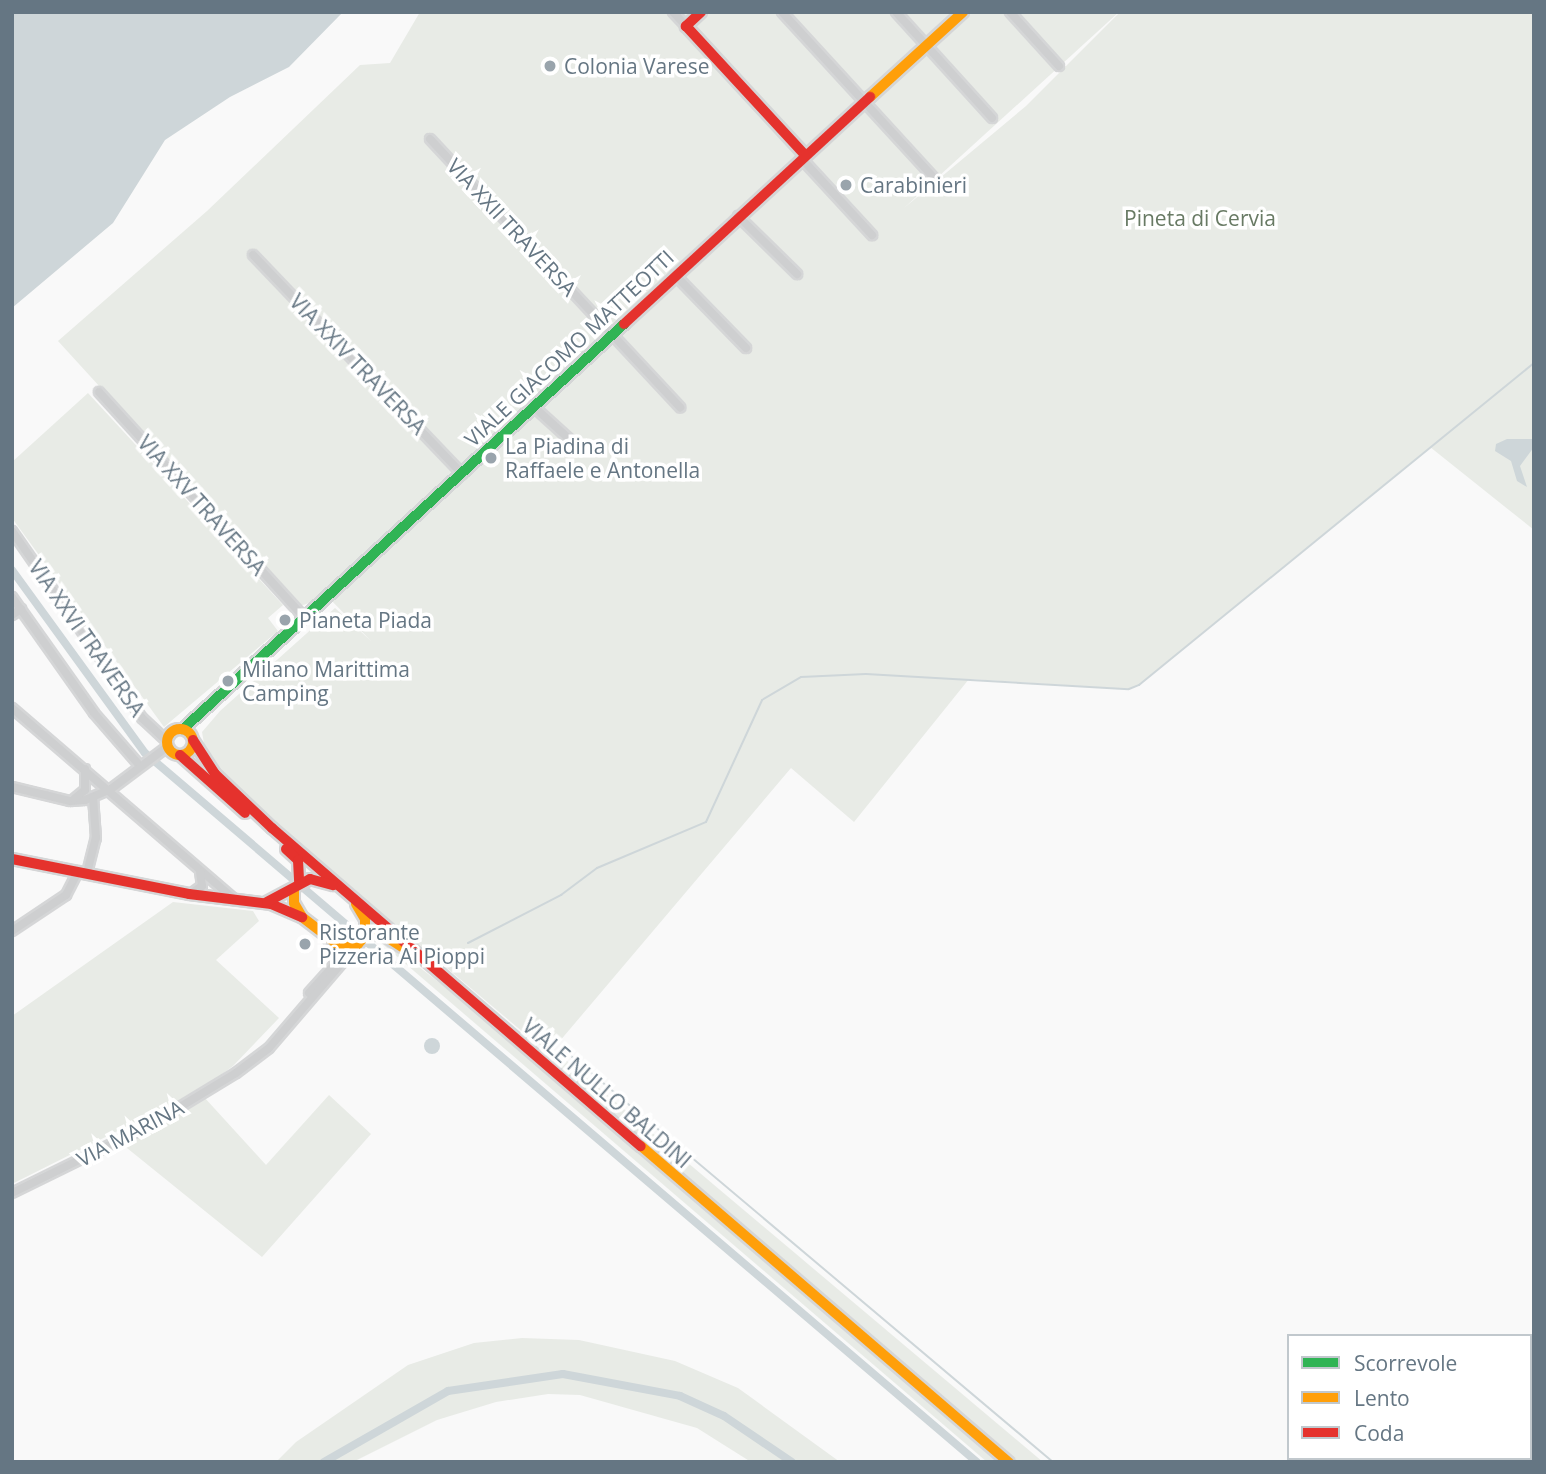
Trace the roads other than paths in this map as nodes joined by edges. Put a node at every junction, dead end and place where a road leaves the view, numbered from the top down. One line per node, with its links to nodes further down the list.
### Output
1 (673, 12): 7 (street)
2 (701, 12): 7 (street)
3 (782, 12): 10 (street)
4 (896, 12): 8 (street)
5 (962, 12): 8 (street, VIALE GIACOMO MATTEOTTI)
6 (1010, 12): 9 (street)
7 (686, 26): 13 (street)
8 (926, 46): 10 (street, VIALE GIACOMO MATTEOTTI); 11 (street)
9 (1059, 66)
10 (863, 101): 13 (street, VIALE GIACOMO MATTEOTTI); 14 (street)
11 (992, 118)
12 (430, 139): 20 (street, VIA XXII TRAVERSA)
13 (803, 157): 15 (street, VIALE GIACOMO MATTEOTTI); 16 (street)
14 (936, 180)
15 (738, 216): 18 (street, VIALE GIACOMO MATTEOTTI); 19 (street)
16 (872, 235)
17 (253, 255): 26 (street, VIA XXIV TRAVERSA)
18 (675, 275): 20 (street, VIALE GIACOMO MATTEOTTI); 21 (street)
19 (797, 275)
20 (614, 334): 23 (street, VIALE GIACOMO MATTEOTTI); 24 (street, VIA XXII TRAVERSA)
21 (746, 348)
22 (99, 392): 31 (street, VIA XXV TRAVERSA)
23 (534, 407): 25 (street); 26 (street, VIALE GIACOMO MATTEOTTI)
24 (680, 407)
25 (577, 446)
26 (462, 474): 31 (street, VIALE GIACOMO MATTEOTTI)
27 (12, 531): 34 (street, VIA XXVI TRAVERSA)
28 (12, 597): 29 (street)
29 (21, 609): 30 (street); 36 (street)
30 (12, 615)
31 (305, 618): 33 (street, VIALE GIACOMO MATTEOTTI)
32 (12, 708): 37 (street)
33 (188, 734): 34 (street); 35 (street); 46 (street, VIALE NULLO BALDINI)
34 (164, 746): 35 (street); 36 (street)
35 (180, 755): 45 (street)
36 (141, 765): 39 (street)
37 (85, 769): 39 (street); 41 (street)
38 (12, 787): 41 (street)
39 (111, 789): 40 (street); 43 (street)
40 (93, 797): 41 (street); 44 (street)
41 (70, 801)
42 (12, 859): 44 (street)
43 (198, 869): 47 (street); 48 (street)
44 (82, 872): 47 (street); 51 (street)
45 (296, 886): 46 (street); 49 (street); 50 (street)
46 (346, 892): 53 (street); 54 (street, VIALE NULLO BALDINI)
47 (189, 894): 48 (street)
48 (237, 902): 49 (street)
49 (264, 903): 50 (street)
50 (302, 917): 52 (street)
51 (12, 931)
52 (327, 938): 53 (street); 55 (street, VIA MARINA)
53 (362, 940): 54 (street); 55 (street, VIA MARINA)
54 (478, 1008): 57 (street, VIALE NULLO BALDINI)
55 (245, 1067): 56 (street, VIA MARINA)
56 (12, 1193)
57 (1009, 1462)

